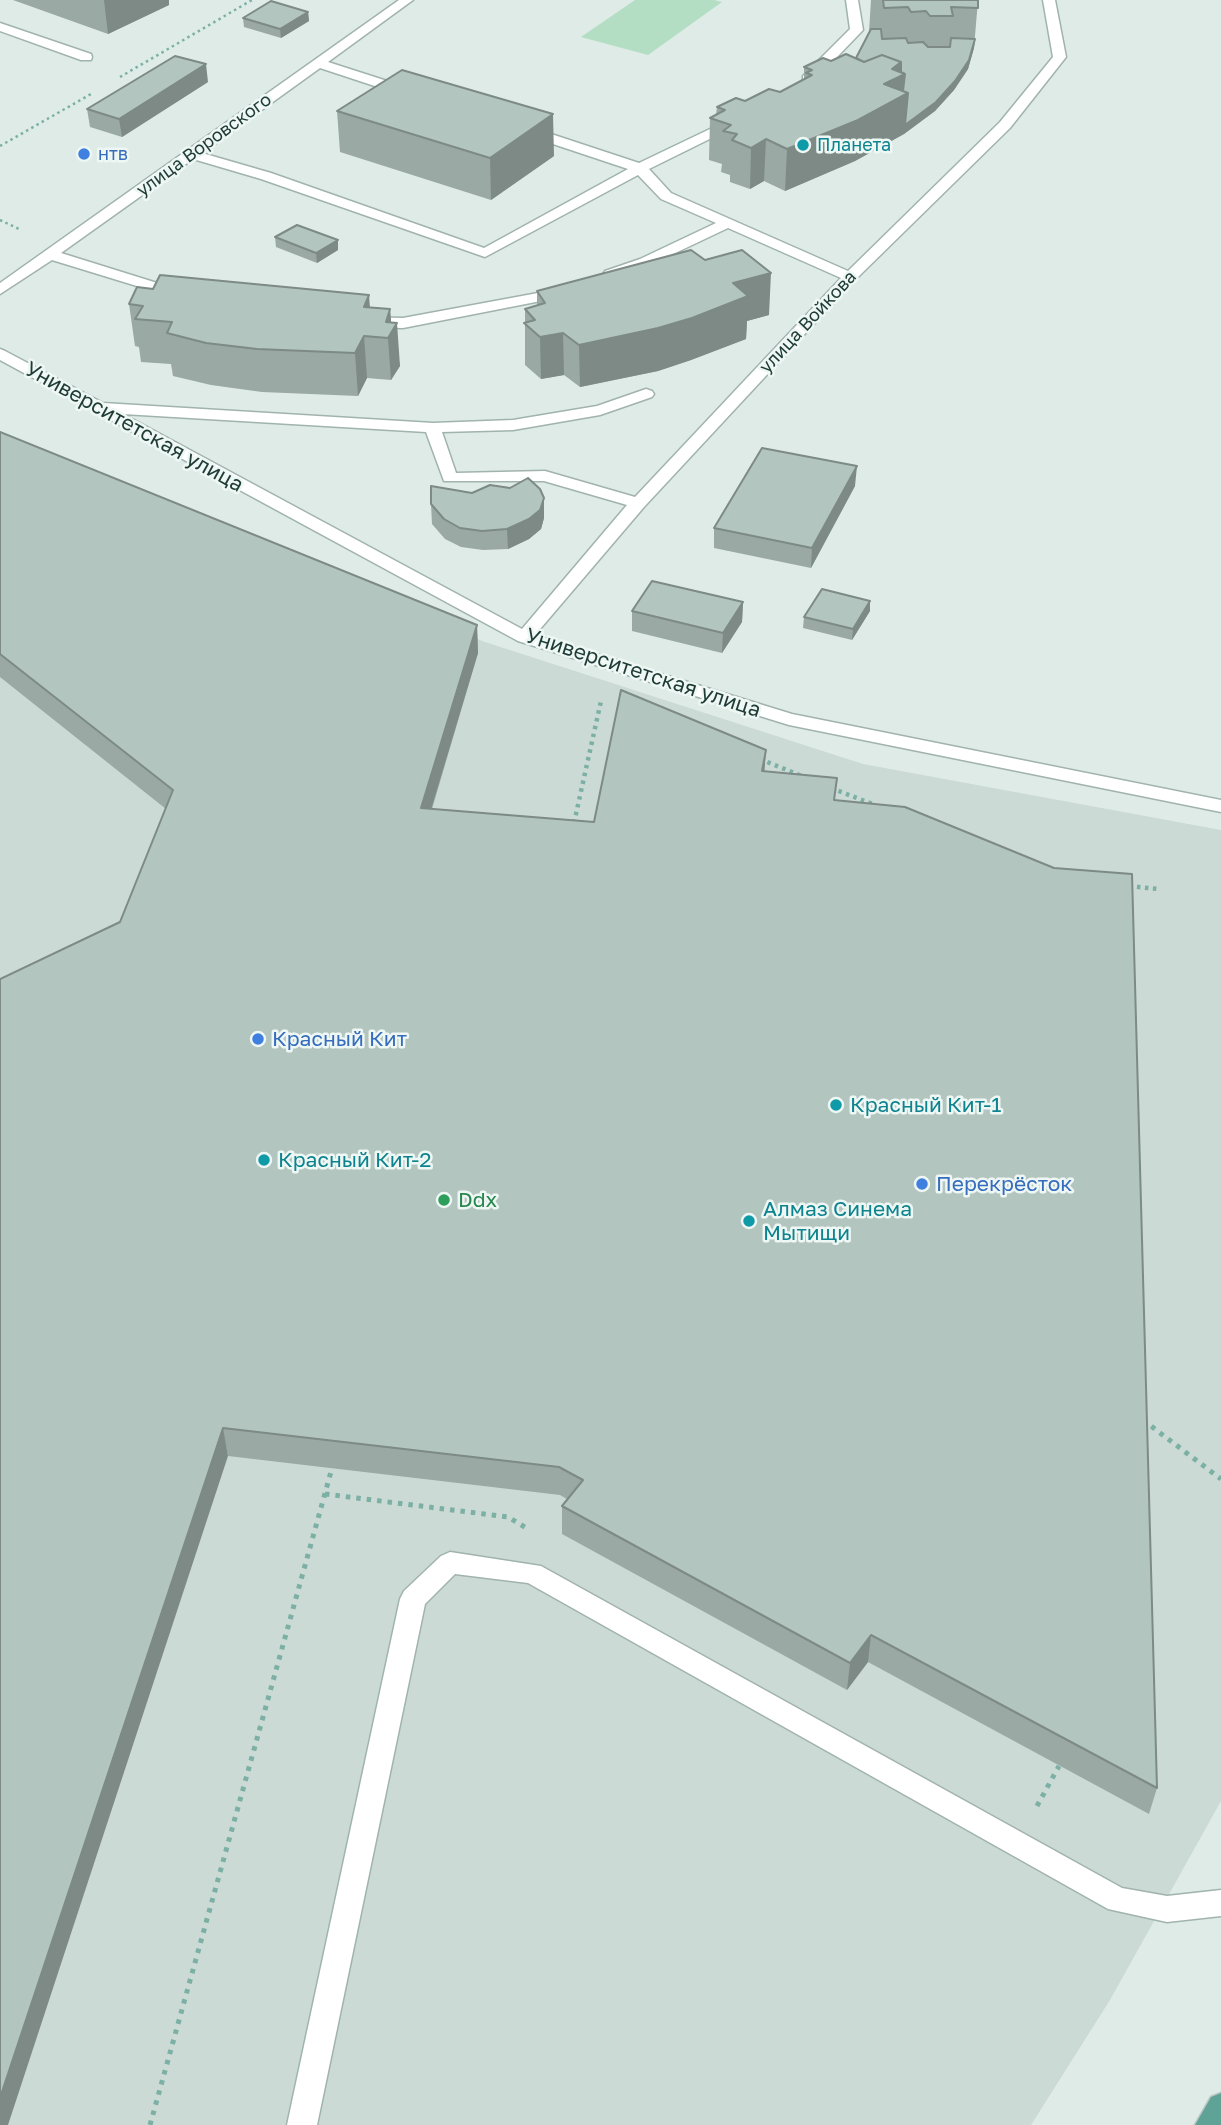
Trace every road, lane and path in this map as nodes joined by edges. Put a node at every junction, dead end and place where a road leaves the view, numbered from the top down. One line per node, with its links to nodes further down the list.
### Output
1 (252, 0): 8 (path)
2 (407, 0): 7 (street, улица Воровского)
3 (852, 0): 9 (street)
4 (1049, 0): 21 (street, улица Войкова)
5 (0, 27): 6 (street)
6 (86, 57)
7 (318, 63): 11 (street); 15 (street, улица Воровского)
8 (115, 80)
9 (798, 90)
10 (92, 93): 14 (path)
11 (421, 97)
12 (749, 114): 16 (street)
13 (511, 126): 16 (street)
14 (0, 146)
15 (192, 154): 16 (street); 20 (street, улица Воровского)
16 (640, 168): 18 (street)
17 (0, 220): 19 (path)
18 (730, 222): 21 (street); 24 (street)
19 (19, 229)
20 (51, 254): 22 (street, улица Воровского); 23 (street)
21 (850, 276): 29 (street, улица Войкова)
22 (0, 290)
23 (199, 300)
24 (352, 321)
25 (0, 354): 27 (street, Университетская улица)
26 (646, 394): 28 (street)
27 (96, 408): 28 (street); 30 (street, Университетская улица)
28 (433, 428): 29 (street)
29 (638, 503): 30 (street, улица Войкова)
30 (524, 637): 32 (street, Университетская улица)
31 (602, 696): 33 (path)
32 (1221, 806)
33 (571, 835)
34 (1140, 1418): 36 (path)
35 (332, 1468): 41 (path)
36 (1221, 1479)
37 (1059, 1766): 38 (path)
38 (1037, 1807)
39 (1221, 1903): 42 (street)
40 (1221, 2107): 43 (main road)
41 (150, 2125)
42 (302, 2125)
43 (1210, 2125)

